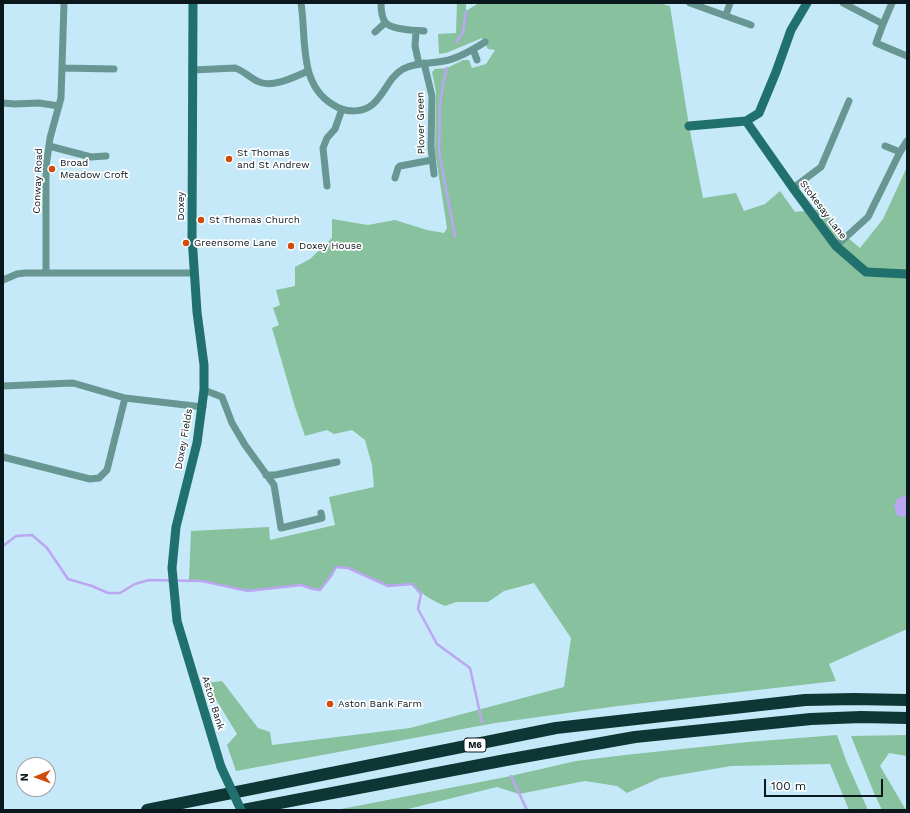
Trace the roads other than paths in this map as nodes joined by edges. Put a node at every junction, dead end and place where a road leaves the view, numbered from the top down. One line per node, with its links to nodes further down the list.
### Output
1 (64, 3): 22 (street, Conway Road)
2 (193, 3): 24 (street, Doxey)
3 (301, 3): 25 (street)
4 (381, 3): 11 (street)
5 (690, 3): 10 (street)
6 (730, 3): 10 (street)
7 (807, 3): 30 (street)
8 (843, 3): 12 (street)
9 (892, 3): 12 (street)
10 (726, 15): 13 (street)
11 (385, 23): 14 (street); 16 (street)
12 (883, 24): 19 (street)
13 (751, 25)
14 (416, 30): 15 (street); 21 (street, Plover Green)
15 (424, 31)
16 (375, 32)
17 (485, 42): 18 (street)
18 (473, 49): 20 (street); 21 (street)
19 (907, 56)
20 (477, 60)
21 (421, 63): 29 (street); 37 (street, Plover Green)
22 (63, 68): 23 (street); 28 (street, Conway Road)
23 (114, 69)
24 (192, 70): 25 (street); 44 (street, Doxey)
25 (308, 71): 29 (street)
26 (849, 101): 41 (street)
27 (3, 103): 28 (street)
28 (59, 106): 33 (street, Conway Road)
29 (342, 109): 40 (street)
30 (746, 121): 31 (street); 41 (street, Stokesay Lane)
31 (689, 126)
32 (907, 141): 35 (street)
33 (49, 146): 36 (street); 43 (street, Conway Road)
34 (885, 146): 35 (street)
35 (900, 152): 42 (street)
36 (106, 156)
37 (432, 160): 38 (street, Plover Green); 39 (street, Plover Green)
38 (434, 174)
39 (395, 178)
40 (327, 186)
41 (793, 188): 42 (street, Stokesay Lane)
42 (836, 246): 45 (street, Stokesay Lane)
43 (46, 272): 44 (street); 46 (street)
44 (193, 273): 48 (street, Doxey)
45 (907, 274)
46 (3, 280)
47 (3, 386): 49 (street, Doxey Fields)
48 (204, 390): 50 (street, Doxey); 53 (street)
49 (125, 398): 50 (street, Doxey Fields); 51 (street)
50 (203, 407): 55 (street, Doxey Fields)
51 (3, 457)
52 (337, 462): 53 (street)
53 (266, 476): 54 (street)
54 (321, 513)
55 (172, 568): 59 (street, Aston Bank, bridge)
56 (907, 700): 58 (highway, M6)
57 (907, 718): 59 (highway, M6)
58 (147, 810)
59 (242, 810)

